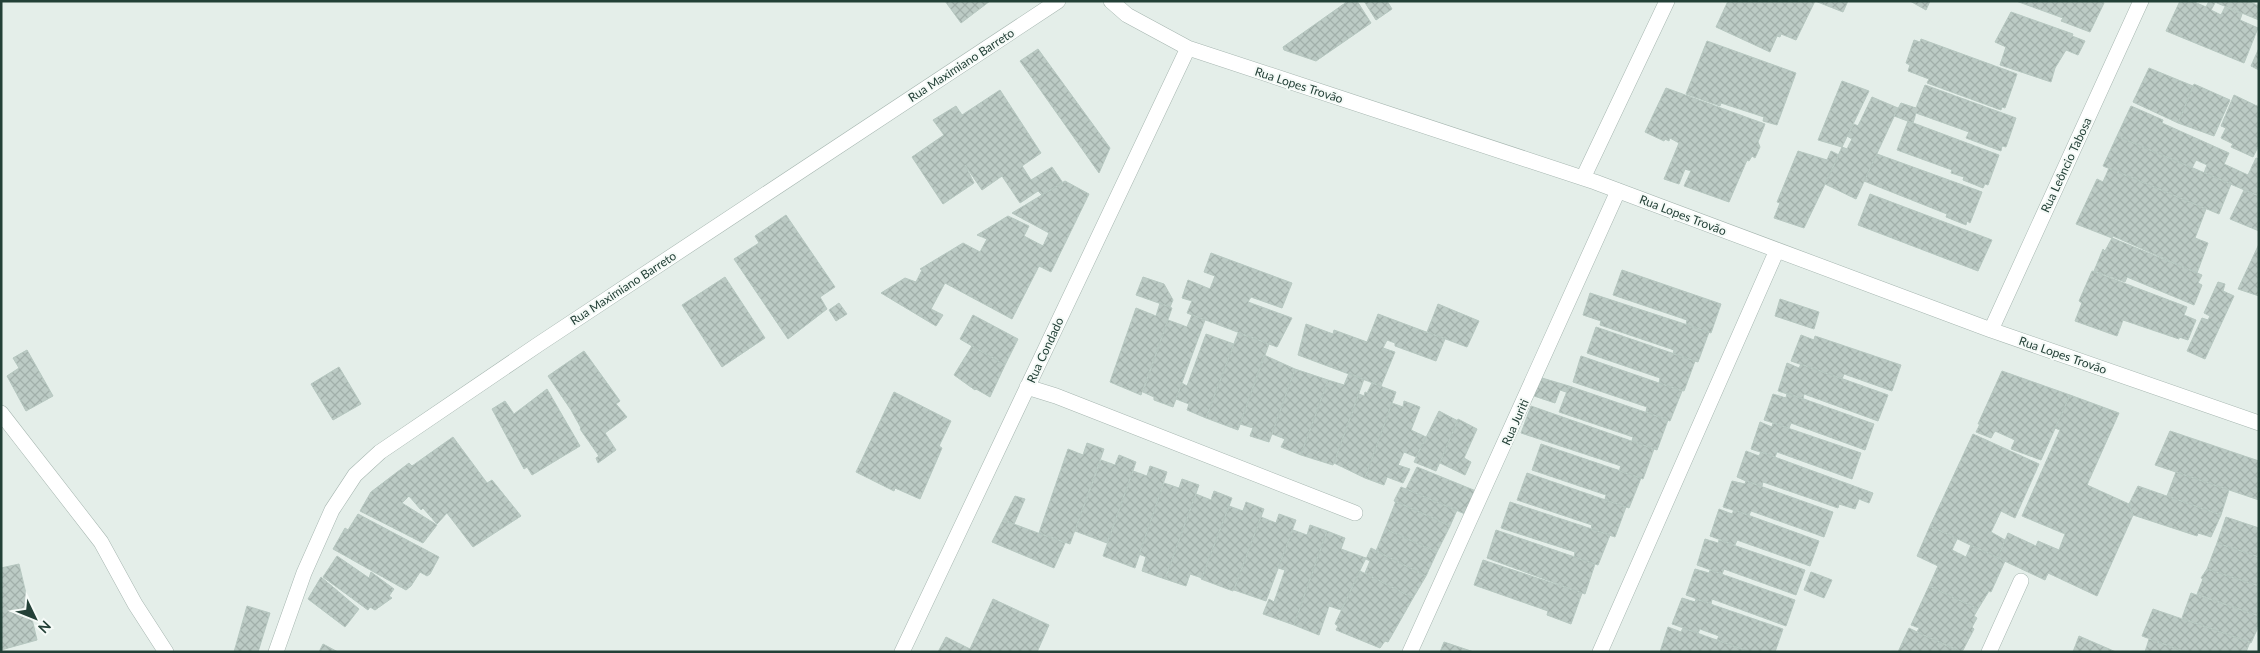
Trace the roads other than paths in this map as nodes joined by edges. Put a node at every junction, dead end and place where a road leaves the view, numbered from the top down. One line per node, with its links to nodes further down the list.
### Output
1 (1058, 1): 16 (street, Rua Maximiano Barreto)
2 (1111, 1): 5 (street, Rua Lopes Trovão)
3 (1667, 1): 6 (street)
4 (2141, 1): 9 (street, Rua Leôncio Tabosa)
5 (1188, 48): 6 (street, Rua Lopes Trovão); 10 (street, Rua Condado)
6 (1583, 178): 7 (street, Rua Lopes Trovão)
7 (1618, 191): 8 (street, Rua Lopes Trovão); 18 (street, Rua Juriti)
8 (1777, 250): 9 (street, Rua Lopes Trovão); 19 (street)
9 (1991, 330): 12 (street, Rua Lopes Trovão)
10 (1027, 387): 13 (street); 17 (street, Rua Condado)
11 (1, 413): 15 (street)
12 (2259, 423)
13 (1356, 513)
14 (2020, 581): 20 (street)
15 (166, 652)
16 (276, 652)
17 (902, 652)
18 (1410, 652)
19 (1600, 652)
20 (1989, 652)

